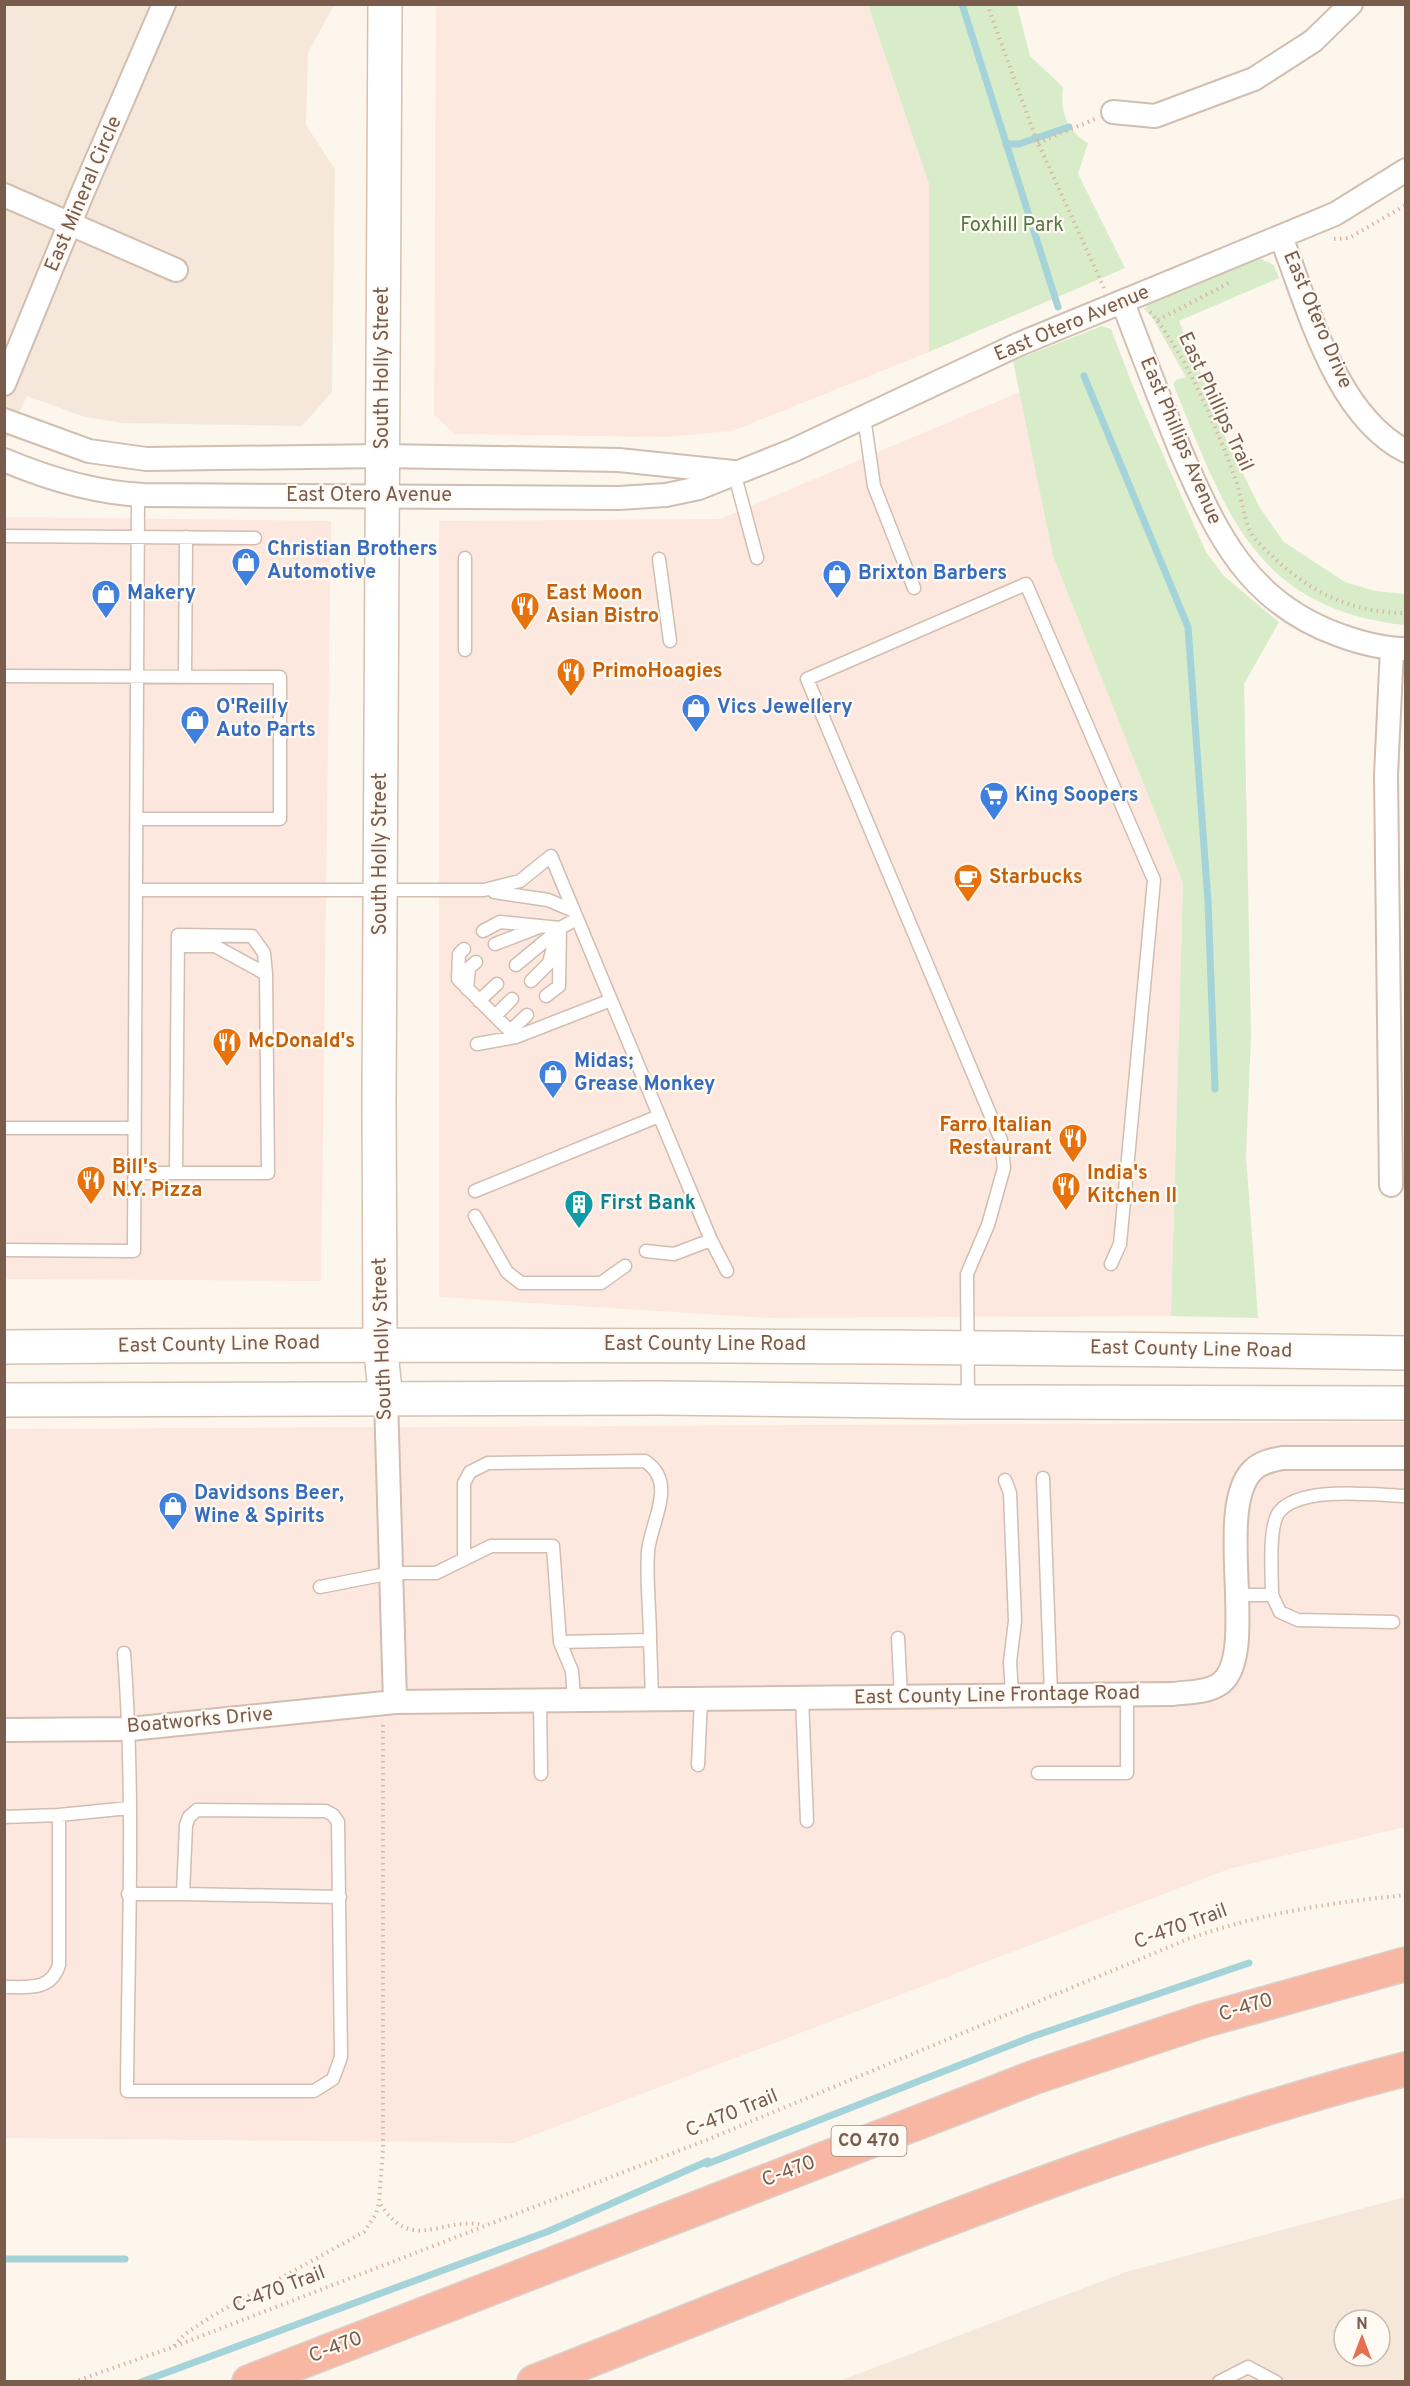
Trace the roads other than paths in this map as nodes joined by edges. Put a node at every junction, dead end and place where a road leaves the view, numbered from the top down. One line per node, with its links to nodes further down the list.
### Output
1 (164, 4): 7 (street, East Mineral Circle)
2 (385, 4): 15 (main road, South Holly Street)
3 (1351, 4): 4 (street)
4 (1113, 112)
5 (1406, 170): 8 (street, East Otero Avenue)
6 (4, 195): 7 (street)
7 (71, 224): 9 (street); 11 (street, East Mineral Circle)
8 (1281, 237): 10 (street, East Otero Avenue); 14 (street, East Otero Drive)
9 (176, 270)
10 (1123, 303): 12 (street, East Otero Avenue); 29 (street, East Phillips Avenue)
11 (4, 384)
12 (864, 417): 17 (street, East Otero Avenue); 27 (lane)
13 (4, 420): 15 (street, East Otero Avenue)
14 (1406, 451)
15 (383, 456): 17 (street, East Otero Avenue); 19 (main road, South Holly Street)
16 (4, 460): 18 (street, East Otero Avenue)
17 (734, 472): 19 (street, East Otero Avenue); 25 (lane)
18 (138, 495): 19 (street, East Otero Avenue); 21 (lane)
19 (382, 496): 36 (main road, South Holly Street)
20 (4, 536): 21 (lane)
21 (138, 537): 22 (lane); 32 (lane)
22 (186, 537): 23 (lane); 33 (lane)
23 (255, 537)
24 (465, 558): 30 (lane)
25 (757, 558)
26 (659, 559): 28 (lane)
27 (914, 588)
28 (670, 641)
29 (1399, 649): 64 (street)
30 (465, 650)
31 (4, 676): 32 (lane)
32 (137, 676): 33 (lane); 34 (lane)
33 (185, 677): 34 (lane)
34 (137, 819): 35 (lane)
35 (137, 890): 36 (lane); 61 (lane)
36 (380, 890): 37 (lane); 73 (main road, South Holly Street)
37 (484, 890): 38 (lane); 38 (lane)
38 (575, 915): 40 (lane); 53 (lane)
39 (541, 926): 40 (lane); 41 (lane); 42 (lane)
40 (558, 930): 46 (lane); 48 (lane); 51 (lane)
41 (483, 931)
42 (495, 944)
43 (178, 946): 47 (lane); 47 (lane); 63 (lane)
44 (464, 949): 50 (lane)
45 (476, 962): 50 (lane)
46 (516, 965)
47 (266, 974): 63 (lane)
48 (531, 981)
49 (497, 984): 54 (lane)
50 (467, 988): 54 (lane)
51 (546, 996)
52 (512, 999): 56 (lane)
53 (611, 1000): 57 (lane); 59 (lane)
54 (479, 1001): 56 (lane)
55 (527, 1015): 57 (lane)
56 (495, 1016): 57 (lane)
57 (513, 1034): 58 (lane)
58 (477, 1044)
59 (659, 1116): 65 (lane); 67 (lane)
60 (4, 1128): 61 (lane)
61 (135, 1128): 62 (lane)
62 (134, 1173): 63 (lane); 68 (lane)
63 (176, 1173)
64 (1390, 1185)
65 (475, 1191)
66 (475, 1216): 71 (lane)
67 (711, 1240): 69 (lane); 72 (lane)
68 (4, 1250)
69 (646, 1251)
70 (1111, 1264): 74 (lane)
71 (625, 1266)
72 (727, 1271)
73 (380, 1344): 74 (main road, East County Line Road); 75 (main road, East County Line Road); 77 (main road, South Holly Street)
74 (968, 1346): 76 (main road, East County Line Road); 79 (lane)
75 (4, 1347)
76 (1406, 1353)
77 (386, 1399): 78 (main road); 79 (main road); 86 (street, South Holly Street)
78 (4, 1400)
79 (968, 1402): 80 (main road)
80 (1406, 1403)
81 (1406, 1458): 88 (street, East County Line Frontage Road)
82 (1042, 1478): 97 (lane)
83 (1005, 1480): 96 (lane)
84 (1406, 1496): 89 (lane)
85 (464, 1559): 86 (lane); 92 (lane); 93 (lane)
86 (391, 1573): 87 (lane); 104 (street, South Holly Street)
87 (320, 1587)
88 (1237, 1595): 89 (lane); 95 (street, East County Line Frontage Road)
89 (1272, 1595): 90 (lane)
90 (1393, 1622)
91 (898, 1638): 98 (lane)
92 (650, 1640): 93 (lane); 100 (lane)
93 (560, 1642): 103 (lane)
94 (124, 1653): 105 (lane)
95 (1127, 1694): 97 (street, East County Line Frontage Road); 108 (lane)
96 (1012, 1695): 97 (street, East County Line Frontage Road); 98 (street, East County Line Frontage Road)
97 (1051, 1695)
98 (901, 1697): 99 (street, East County Line Frontage Road)
99 (802, 1698): 101 (street, East County Line Frontage Road); 113 (lane)
100 (652, 1699): 101 (street, East County Line Frontage Road); 103 (street, East County Line Frontage Road)
101 (701, 1699): 107 (lane)
102 (540, 1700): 103 (street, East County Line Frontage Road); 104 (street, East County Line Frontage Road); 109 (lane)
103 (574, 1700)
104 (395, 1702): 105 (street, Boatworks Drive)
105 (130, 1729): 106 (street, Boatworks Drive); 110 (lane)
106 (4, 1730)
107 (698, 1765)
108 (1038, 1773)
109 (541, 1774)
110 (129, 1808): 111 (lane); 114 (lane)
111 (59, 1815): 112 (lane); 118 (lane)
112 (4, 1817)
113 (807, 1821)
114 (128, 1894): 115 (lane); 116 (lane)
115 (183, 1894): 116 (lane); 116 (lane)
116 (340, 1897)
117 (1406, 1964): 120 (highway, C-470 / CO 470)
118 (4, 1987)
119 (1406, 2069): 121 (highway)
120 (249, 2382)
121 (534, 2382)
122 (1219, 2382): 123 (lane)
123 (1276, 2382)

